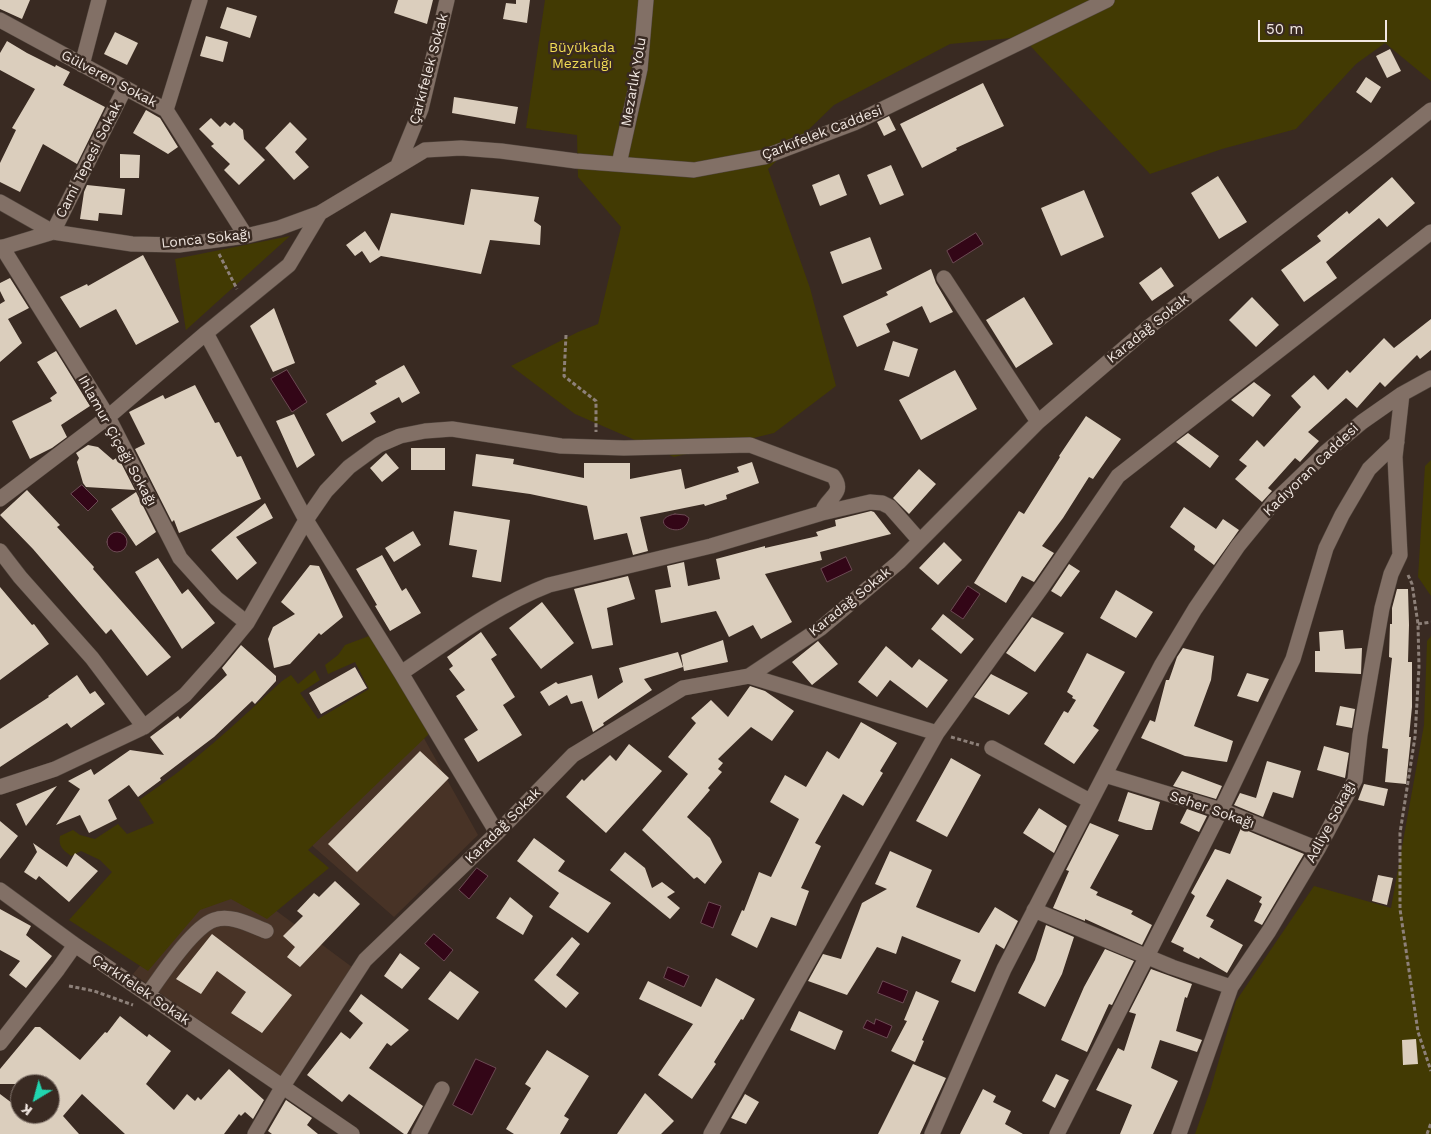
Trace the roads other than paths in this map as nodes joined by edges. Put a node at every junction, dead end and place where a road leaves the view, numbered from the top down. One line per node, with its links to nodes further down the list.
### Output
1 (100, 0): 7 (street)
2 (200, 0): 9 (street)
3 (447, 0): 12 (street, Çarkıfelek Sokak)
4 (646, 0): 11 (street, Mezarlık Yolu)
5 (1107, 0): 11 (street, Çarkıfelek Caddesi)
6 (0, 20): 7 (street, Gülveren Sokak)
7 (82, 65): 8 (street, Gülveren Sokak)
8 (125, 88): 9 (street, Gülveren Sokak); 15 (street, Cami Tepesi Sokak)
9 (166, 110): 17 (street, Gülveren Sokak)
10 (1431, 110): 24 (street, Karadağ Sokak)
11 (618, 164): 12 (street, Çarkıfelek Caddesi)
12 (398, 165): 14 (street, Lonca Sokağı)
13 (0, 202): 15 (street)
14 (320, 213): 17 (street, Lonca Sokağı); 20 (street)
15 (53, 232): 17 (street, Lonca Sokağı); 18 (street, Lonca Sokağı)
16 (1431, 232): 35 (street)
17 (246, 236)
18 (1, 248): 23 (street, Ihlamur Çiçeği Sokağı)
19 (944, 278): 24 (street)
20 (206, 334): 23 (street); 28 (street)
21 (1431, 378): 22 (street, Kadıyoran Caddesi)
22 (1402, 394): 25 (street, Adliye Sokağı); 37 (street, Kadıyoran Caddesi)
23 (108, 417): 26 (street); 31 (street, Ihlamur Çiçeği Sokağı)
24 (1038, 422): 29 (street, Karadağ Sokak)
25 (1397, 442): 40 (street); 42 (street, Adliye Sokağı)
26 (0, 499)
27 (822, 513): 28 (street); 29 (street); 32 (street)
28 (306, 520): 31 (street); 32 (street)
29 (920, 541): 33 (street, Karadağ Sokak)
30 (0, 551): 34 (street)
31 (247, 623): 34 (street)
32 (401, 673): 41 (street)
33 (749, 676): 35 (street); 41 (street, Karadağ Sokak)
34 (144, 727): 38 (street)
35 (937, 733): 56 (street)
36 (992, 748): 39 (street)
37 (1105, 775): 39 (street, Kadıyoran Caddesi); 40 (street, Seher Sokağı)
38 (0, 788)
39 (1090, 801): 44 (street, Kadıyoran Caddesi)
40 (1221, 810): 42 (street, Seher Sokağı); 47 (street)
41 (497, 834): 51 (street, Karadağ Sokak)
42 (1318, 849): 48 (street, Adliye Sokağı)
43 (0, 890): 46 (street, Çarkıfelek Sokak)
44 (1034, 910): 47 (street); 57 (street, Kadıyoran Caddesi)
45 (266, 931): 49 (street)
46 (75, 945): 49 (street, Çarkıfelek Sokak); 50 (street)
47 (1146, 956): 48 (street); 58 (street)
48 (1231, 987): 59 (street, Adliye Sokağı)
49 (148, 994): 51 (street, Çarkıfelek Sokak)
50 (0, 1043)
51 (283, 1086): 53 (street, Karadağ Sokak); 54 (street, Çarkıfelek Sokak)
52 (442, 1089): 55 (street)
53 (255, 1134)
54 (352, 1134)
55 (419, 1134)
56 (711, 1134)
57 (932, 1134)
58 (1057, 1134)
59 (1179, 1134)

